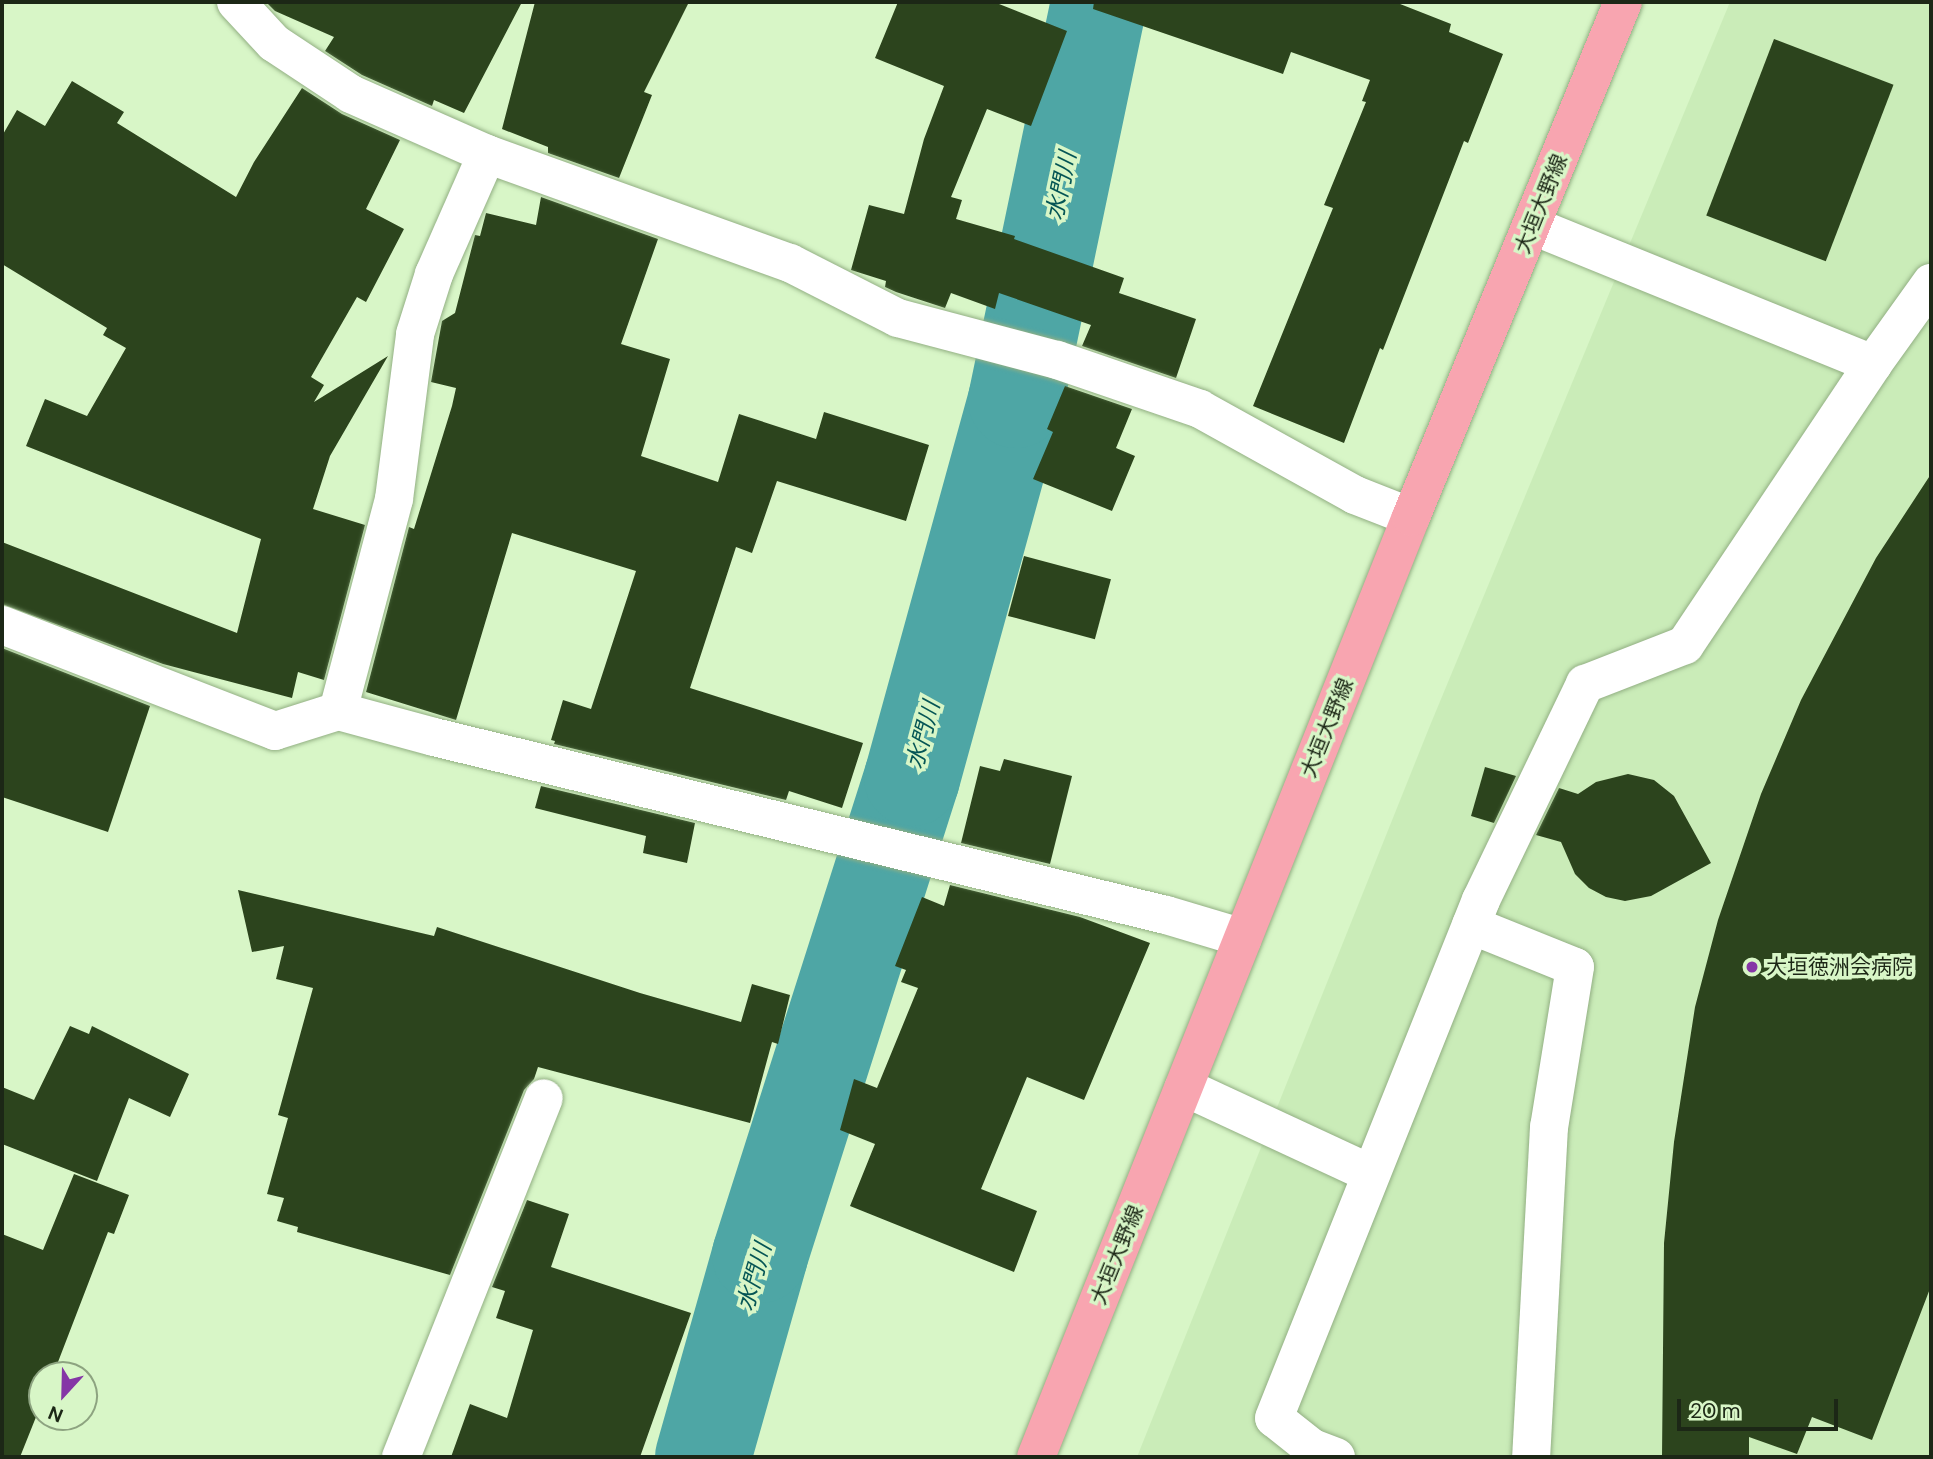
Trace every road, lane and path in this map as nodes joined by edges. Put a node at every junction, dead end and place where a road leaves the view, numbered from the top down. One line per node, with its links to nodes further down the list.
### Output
1 (236, 2): 3 (street)
2 (1623, 2): 4 (main road, 大垣大野線)
3 (487, 154): 7 (street); 9 (street)
4 (1533, 226): 6 (street); 7 (main road, 大垣大野線)
5 (1931, 283): 6 (street)
6 (1873, 364): 10 (street)
7 (1411, 517): 11 (main road, 大垣大野線)
8 (2, 625): 9 (street)
9 (338, 711): 11 (street)
10 (1471, 925): 14 (street); 18 (street)
11 (1243, 938): 12 (main road, 大垣大野線)
12 (1184, 1087): 14 (street); 16 (main road, 大垣大野線)
13 (544, 1098): 15 (street)
14 (1371, 1174): 17 (street)
15 (401, 1457)
16 (1036, 1457)
17 (1336, 1457)
18 (1531, 1457)

